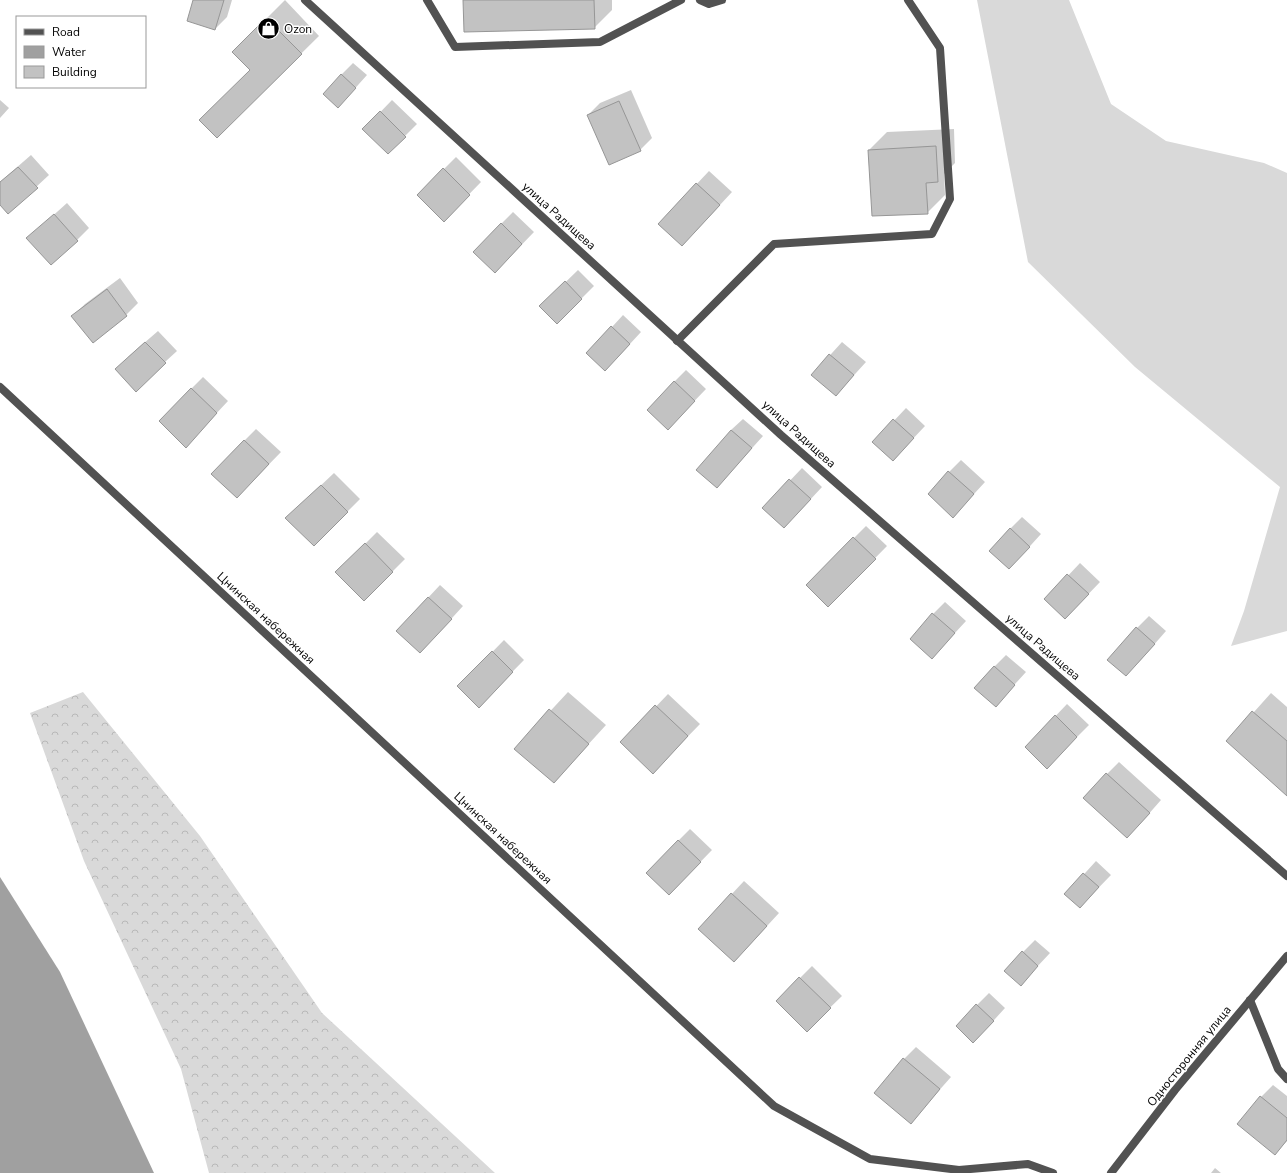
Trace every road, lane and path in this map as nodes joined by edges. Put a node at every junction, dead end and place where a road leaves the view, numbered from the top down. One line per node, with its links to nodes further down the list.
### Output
1 (305, 0): 7 (street, улица Радищева)
2 (426, 0): 3 (street)
3 (681, 0)
4 (700, 0): 5 (street)
5 (722, 0)
6 (908, 0): 7 (street)
7 (677, 340): 9 (street, улица Радищева)
8 (0, 387): 13 (street, Цнинская набережная)
9 (1287, 876)
10 (1287, 956): 11 (street, Односторонняя улица)
11 (1250, 1000): 12 (street); 14 (street, Односторонняя улица)
12 (1287, 1079)
13 (1053, 1173)
14 (1111, 1173)

